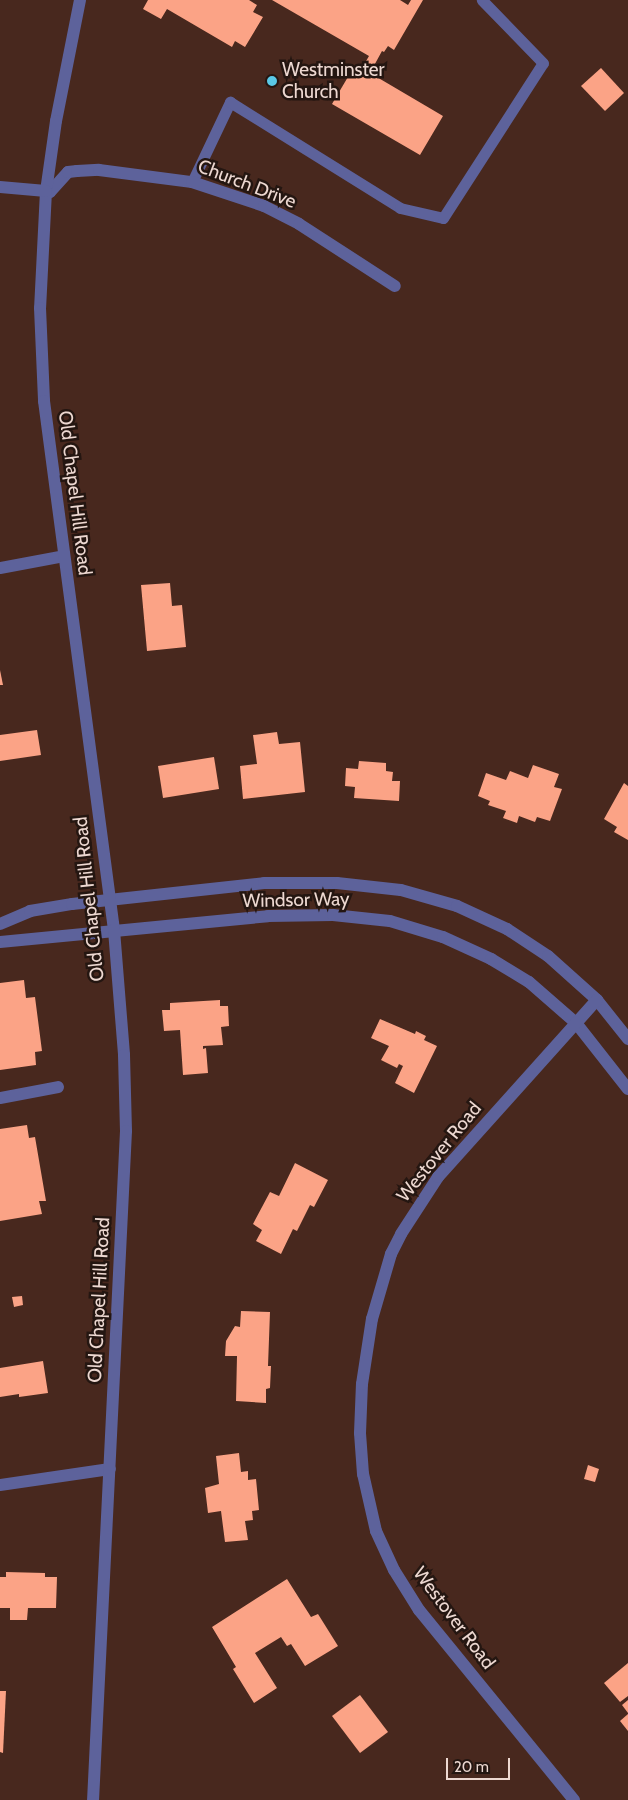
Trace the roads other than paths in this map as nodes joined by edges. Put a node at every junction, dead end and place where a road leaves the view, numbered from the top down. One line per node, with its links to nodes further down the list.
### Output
1 (80, 0): 5 (street, Old Chapel Hill Road)
2 (482, 0): 3 (lane)
3 (192, 182): 5 (street, Church Drive); 6 (street, Church Drive)
4 (0, 187): 5 (street)
5 (46, 191): 7 (street, Old Chapel Hill Road)
6 (395, 286)
7 (64, 556): 8 (street); 9 (street, Old Chapel Hill Road)
8 (0, 568)
9 (110, 899): 10 (street, Windsor Way); 11 (street, Old Chapel Hill Road); 13 (street, Windsor Way)
10 (0, 924)
11 (114, 930): 12 (street, Windsor Way); 14 (street, Windsor Way); 19 (street, Old Chapel Hill Road)
12 (0, 942)
13 (597, 1000): 14 (street, Westover Road); 15 (street, Windsor Way)
14 (576, 1023): 17 (street, Windsor Way); 22 (street, Westover Road)
15 (628, 1039)
16 (58, 1087): 18 (street)
17 (628, 1089)
18 (0, 1098)
19 (110, 1469): 20 (street); 21 (street, Old Chapel Hill Road)
20 (0, 1485)
21 (93, 1800)
22 (574, 1800)

